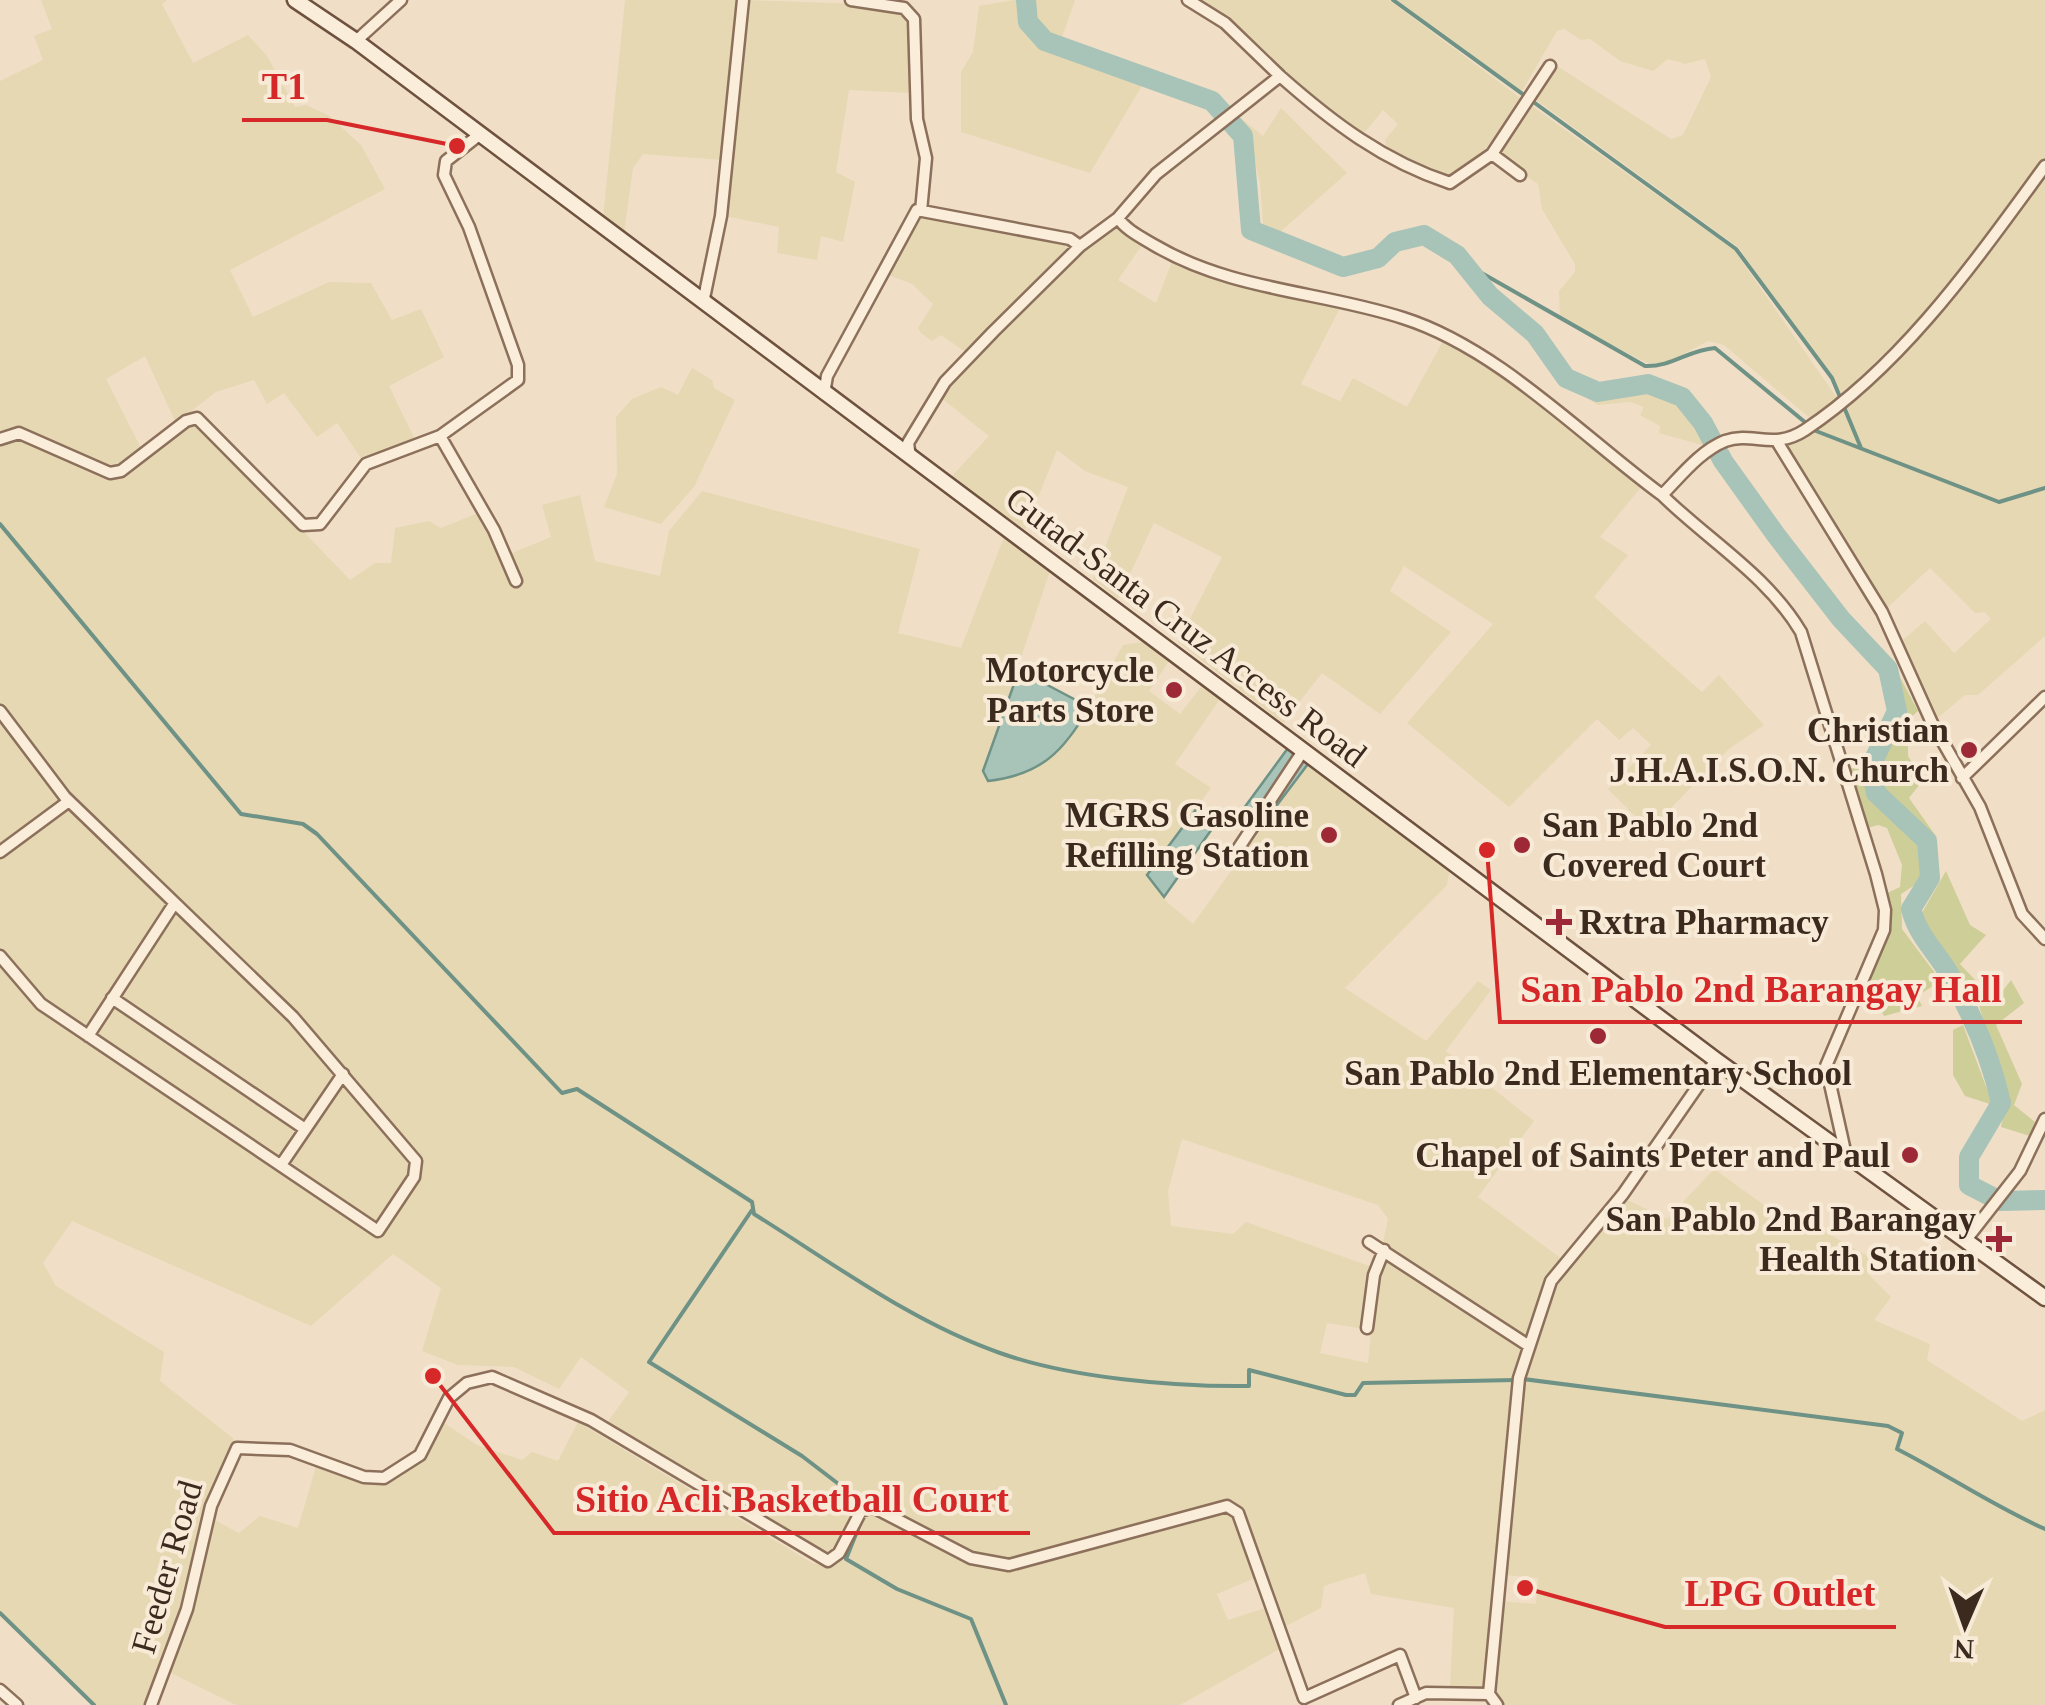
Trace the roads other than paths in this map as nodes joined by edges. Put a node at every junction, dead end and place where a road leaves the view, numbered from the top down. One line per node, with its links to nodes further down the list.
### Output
1 (295, 0): 6 (main road, Gutad-Santa Cruz Access Road)
2 (401, 0): 6 (street)
3 (743, 0): 16 (street)
4 (851, 0): 13 (street)
5 (1188, 0): 8 (street)
6 (356, 41): 9 (main road, Gutad-Santa Cruz Access Road)
7 (1550, 66): 10 (street)
8 (1277, 78): 10 (street); 14 (street)
9 (480, 135): 16 (main road, Gutad-Santa Cruz Access Road); 18 (street)
10 (1492, 154): 12 (street)
11 (2045, 166): 20 (street)
12 (1520, 174)
13 (921, 210): 15 (street); 17 (street)
14 (1118, 218): 15 (street); 22 (street)
15 (1080, 246): 21 (street)
16 (703, 303): 17 (main road, Gutad-Santa Cruz Access Road)
17 (824, 394): 21 (main road, Gutad-Santa Cruz Access Road)
18 (440, 436): 19 (street); 23 (street)
19 (0, 439)
20 (1778, 443): 22 (street); 27 (street)
21 (910, 458): 26 (main road, Gutad-Santa Cruz Access Road)
22 (1662, 495): 40 (street)
23 (516, 581)
24 (2045, 697): 27 (street)
25 (0, 711): 28 (street)
26 (1303, 751): 30 (street); 36 (main road, Gutad-Santa Cruz Access Road)
27 (1962, 778): 32 (street)
28 (68, 801): 29 (street); 31 (street)
29 (0, 852)
30 (1236, 852)
31 (174, 904): 34 (street); 37 (street)
32 (2045, 940)
33 (1, 958): 35 (street)
34 (112, 998): 35 (street); 39 (street)
35 (88, 1036): 41 (street)
36 (1716, 1060): 40 (main road, Gutad-Santa Cruz Access Road); 47 (street)
37 (343, 1074): 39 (street); 41 (street)
38 (2045, 1119): 42 (street)
39 (305, 1130): 41 (street)
40 (1844, 1151): 42 (main road, Gutad-Santa Cruz Access Road)
41 (280, 1165)
42 (1966, 1240): 45 (main road, Gutad-Santa Cruz Access Road)
43 (1369, 1242): 44 (street)
44 (1384, 1250): 46 (street); 47 (street)
45 (2042, 1290)
46 (1367, 1328)
47 (1529, 1346): 49 (street)
48 (0, 1690): 52 (street)
49 (1489, 1694): 50 (street); 57 (street)
50 (1421, 1695): 51 (street); 55 (street); 56 (street)
51 (1304, 1698): 53 (street, Feeder Road); 54 (street)
52 (17, 1705)
53 (151, 1705)
54 (1291, 1705)
55 (1398, 1705)
56 (1430, 1705)
57 (1497, 1705)

